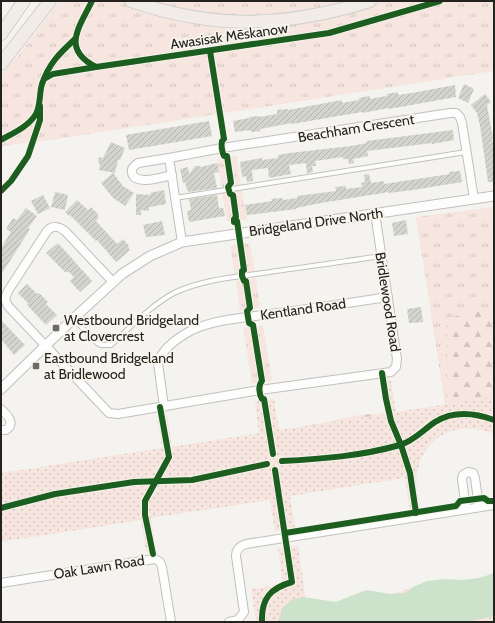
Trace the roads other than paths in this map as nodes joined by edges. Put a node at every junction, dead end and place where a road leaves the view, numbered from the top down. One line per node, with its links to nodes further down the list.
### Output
1 (24, 1): 5 (main road)
2 (50, 1): 6 (main road)
3 (131, 1): 4 (main road)
4 (370, 1)
5 (1, 34)
6 (1, 64)
7 (466, 152): 8 (street, Beachham Crescent); 11 (lane); 12 (street, Beachham Crescent)
8 (169, 158): 9 (street); 9 (street, Beachham Crescent)
9 (172, 175): 11 (street)
10 (494, 196): 12 (street, Bridgeland Drive North)
11 (175, 198): 14 (street)
12 (474, 199): 13 (street, Bridgeland Drive North)
13 (375, 213): 14 (street, Bridgeland Drive North); 15 (street, Bridlewood Road)
14 (182, 242): 16 (street, Bridgeland Drive North)
15 (381, 256): 17 (street, Bridlewood Road); 18 (lane)
16 (113, 282): 18 (street, Bridgeland Drive North); 19 (street)
17 (388, 297): 21 (street, Kentland Road); 21 (street, Bridlewood Road)
18 (74, 318): 19 (street, Bridgeland Drive North)
19 (45, 346): 20 (street, Bridgeland Drive North); 21 (street, Bridlewood Road)
20 (1, 389)
21 (164, 406)
22 (1, 408): 23 (street)
23 (1, 430)
24 (494, 505): 25 (street)
25 (479, 507): 26 (street); 26 (street)
26 (466, 509): 29 (street)
27 (1, 583): 28 (street, Oak Lawn Road)
28 (171, 622)
29 (229, 622)

